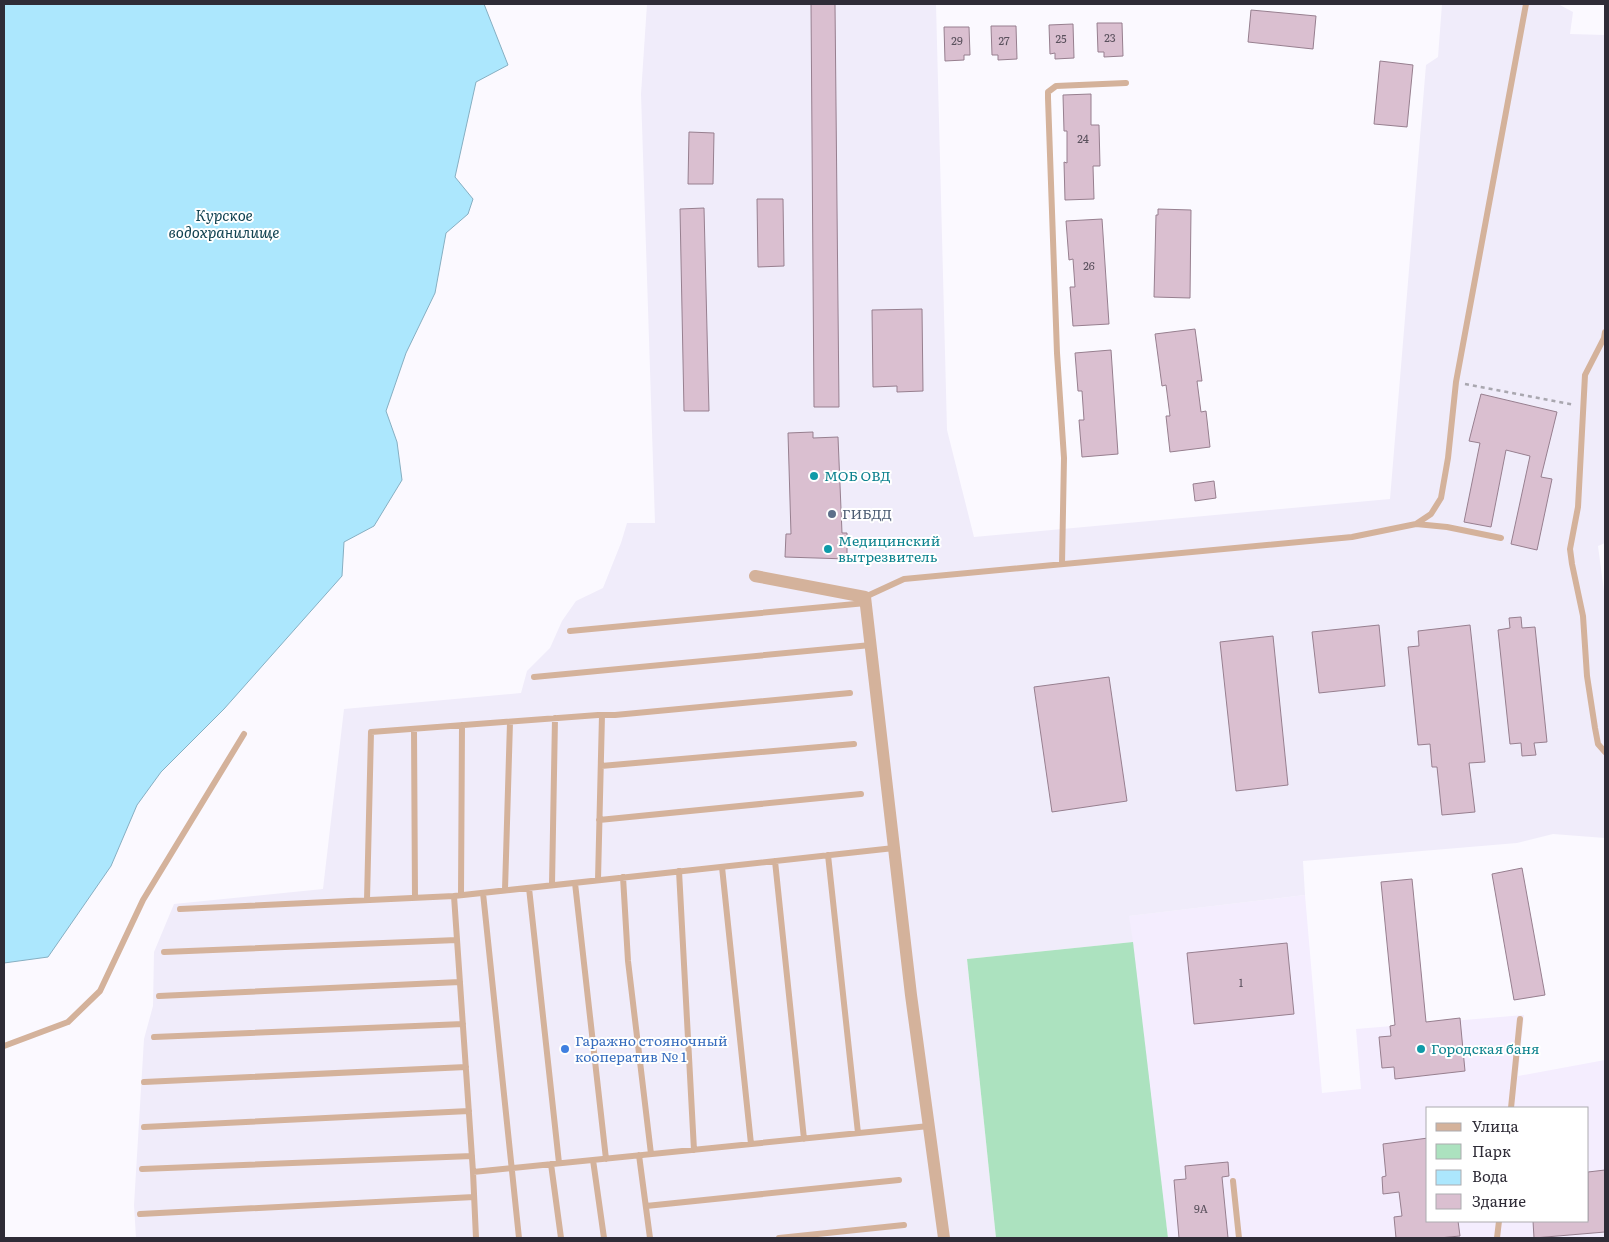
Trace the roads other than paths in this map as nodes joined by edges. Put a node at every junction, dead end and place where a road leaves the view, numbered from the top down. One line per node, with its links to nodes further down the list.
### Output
1 (1526, 4): 4 (lane)
2 (1126, 82): 6 (lane)
3 (1605, 332): 20 (lane)
4 (1416, 524): 5 (lane); 6 (lane)
5 (1501, 538)
6 (1062, 564): 8 (lane)
7 (755, 576): 8 (street)
8 (866, 600): 9 (lane); 10 (street)
9 (570, 631)
10 (871, 645): 11 (lane); 24 (street)
11 (534, 678)
12 (850, 693): 13 (lane)
13 (602, 715): 14 (lane); 21 (lane)
14 (555, 718): 15 (lane); 32 (lane)
15 (510, 722): 16 (lane); 34 (lane)
16 (462, 725): 17 (lane); 36 (lane)
17 (414, 729): 37 (lane); 38 (lane)
18 (244, 734): 47 (lane)
19 (854, 744): 21 (lane)
20 (1605, 752)
21 (601, 766): 23 (lane)
22 (861, 794): 23 (lane)
23 (599, 820): 30 (lane)
24 (894, 848): 25 (lane); 52 (street)
25 (828, 855): 26 (lane); 54 (lane)
26 (776, 861): 27 (lane); 55 (lane)
27 (722, 867): 28 (lane); 56 (lane)
28 (679, 871): 29 (lane); 57 (lane)
29 (623, 878): 30 (lane); 58 (lane)
30 (598, 880): 31 (lane)
31 (575, 883): 32 (lane); 61 (lane)
32 (552, 885): 33 (lane)
33 (529, 888): 34 (lane); 63 (lane)
34 (505, 890): 35 (lane)
35 (483, 892): 36 (lane); 65 (lane)
36 (457, 895): 37 (lane); 40 (lane)
37 (415, 898): 38 (lane)
38 (367, 900): 39 (lane)
39 (180, 909)
40 (457, 940): 41 (lane); 42 (lane)
41 (164, 952)
42 (460, 982): 43 (lane); 45 (lane)
43 (160, 996)
44 (1520, 1019): 50 (lane)
45 (463, 1024): 46 (lane); 48 (lane)
46 (154, 1037)
47 (4, 1046)
48 (466, 1068): 49 (lane); 51 (lane)
49 (144, 1082)
50 (1511, 1107)
51 (469, 1111): 53 (lane); 60 (lane)
52 (929, 1126): 54 (lane); 81 (street)
53 (144, 1127)
54 (858, 1133): 55 (lane)
55 (804, 1139): 56 (lane)
56 (751, 1144): 57 (lane)
57 (694, 1150): 58 (lane)
58 (651, 1154): 59 (lane)
59 (639, 1155): 61 (lane); 71 (lane)
60 (472, 1156): 66 (lane); 67 (lane)
61 (606, 1159): 62 (lane)
62 (593, 1160): 63 (lane); 78 (lane)
63 (559, 1163): 64 (lane)
64 (551, 1164): 65 (lane); 77 (lane)
65 (512, 1168): 67 (lane); 76 (lane)
66 (142, 1169)
67 (473, 1172): 70 (lane)
68 (899, 1180): 71 (lane)
69 (1233, 1181): 82 (lane)
70 (474, 1197): 72 (lane); 75 (lane)
71 (646, 1206): 79 (lane)
72 (140, 1214)
73 (1499, 1222): 83 (lane)
74 (904, 1225): 80 (lane)
75 (476, 1238)
76 (518, 1238)
77 (561, 1238)
78 (604, 1238)
79 (650, 1238)
80 (778, 1238)
81 (944, 1238)
82 (1239, 1238)
83 (1497, 1238)

